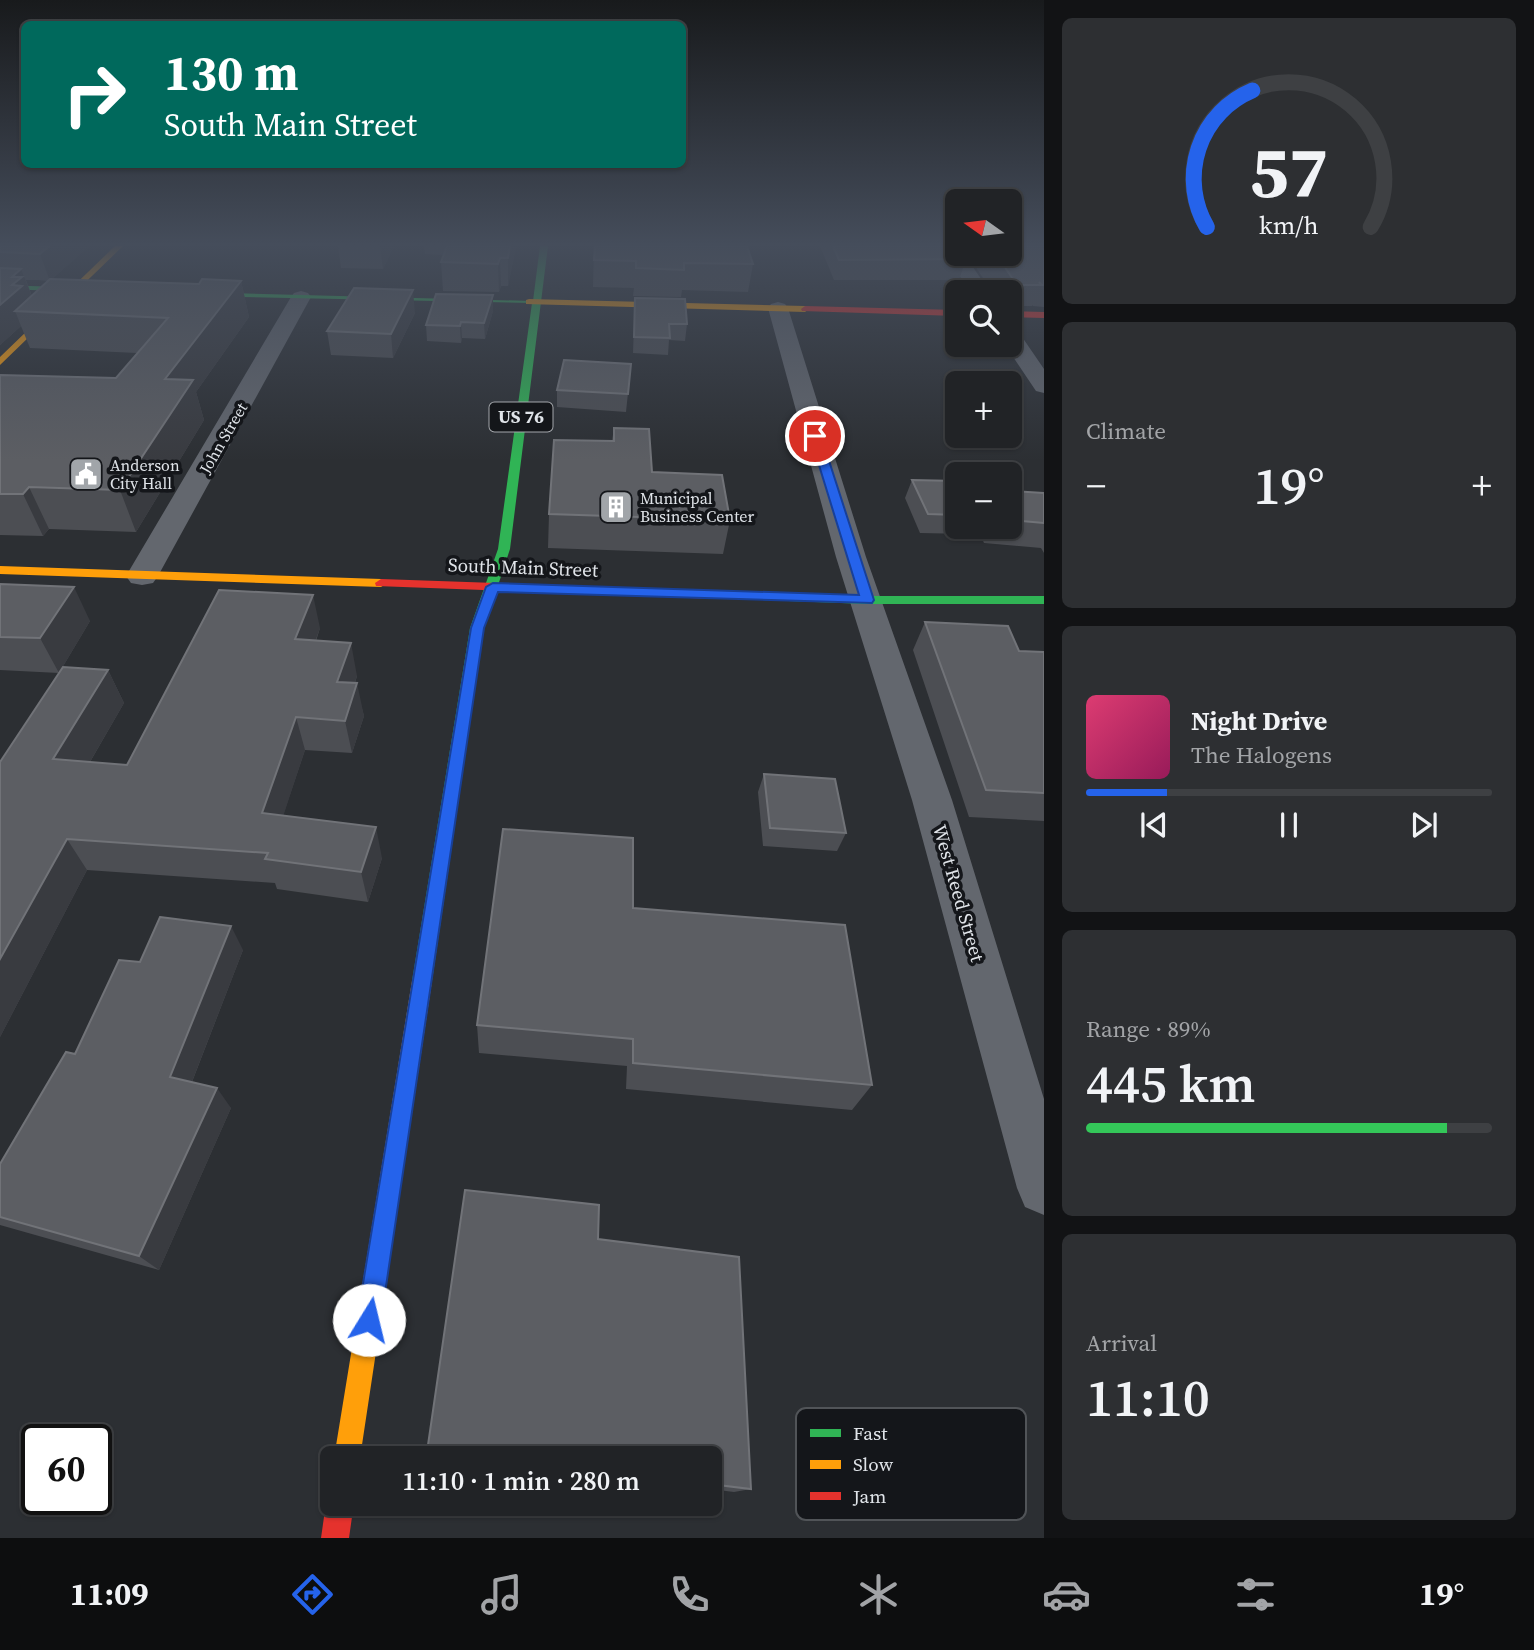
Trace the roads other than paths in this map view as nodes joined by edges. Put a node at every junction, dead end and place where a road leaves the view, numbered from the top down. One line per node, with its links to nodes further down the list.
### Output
1 (45, 318): 6 (main road)
2 (289, 318): 9 (street, John Street)
3 (535, 318): 10 (main road, US 76)
4 (781, 318): 11 (street, West Reed Street)
5 (1022, 354): 7 (street)
6 (0, 362)
7 (1044, 386)
8 (0, 570): 9 (main road, South Main Street)
9 (142, 576): 10 (main road, South Main Street)
10 (493, 587): 11 (main road, South Main Street); 14 (main road, US 76)
11 (867, 600): 12 (main road, South Main Street); 13 (street, West Reed Street)
12 (1044, 600)
13 (1044, 1188)
14 (349, 1446)
15 (338, 1516): 16 (main road)
16 (335, 1538)

